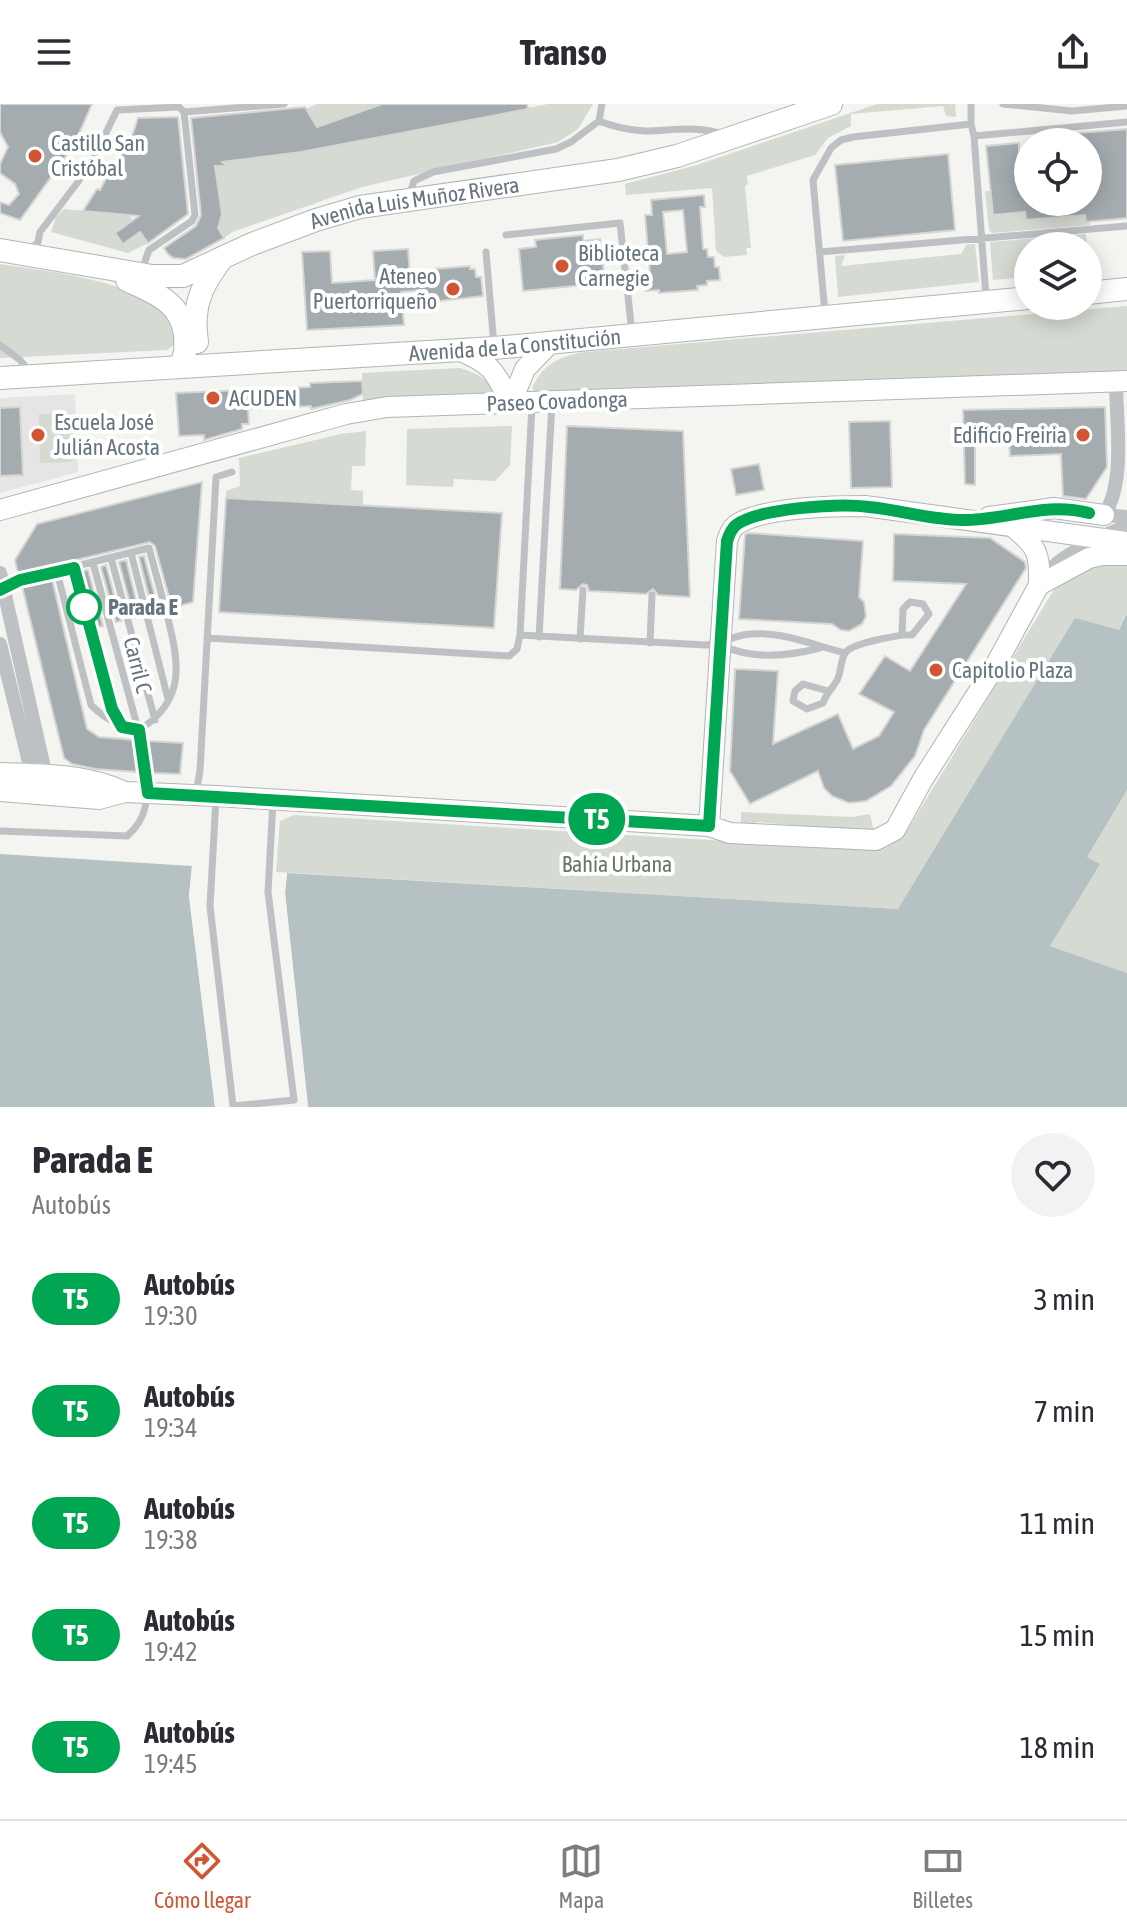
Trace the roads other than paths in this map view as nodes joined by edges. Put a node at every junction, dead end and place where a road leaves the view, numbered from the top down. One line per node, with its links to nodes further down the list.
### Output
1 (284, 104): 9 (lane)
2 (602, 104): 10 (lane)
3 (831, 104): 14 (main road, Avenida Luis Muñoz Rivera)
4 (971, 104): 12 (lane)
5 (1003, 104): 8 (lane)
6 (1082, 104): 8 (lane)
7 (1127, 106): 8 (lane)
8 (1072, 111)
9 (184, 112): 22 (lane); 25 (lane)
10 (599, 121): 14 (lane); 15 (lane)
11 (1127, 122): 13 (lane)
12 (971, 124): 13 (lane); 21 (lane)
13 (974, 136): 18 (lane)
14 (733, 137): 15 (main road, Avenida Luis Muñoz Rivera)
15 (408, 198): 23 (main road, Avenida Luis Muñoz Rivera)
16 (1127, 226): 18 (lane)
17 (506, 235): 31 (lane)
18 (982, 238): 21 (lane); 29 (lane)
19 (0, 247): 22 (main road, Avenida Luis Muñoz Rivera)
20 (486, 252): 34 (lane)
21 (820, 252): 30 (lane)
22 (27, 253): 24 (main road, Avenida Luis Muñoz Rivera)
23 (224, 256): 25 (main road, Avenida Luis Muñoz Rivera); 36 (main road)
24 (100, 267): 25 (main road, Avenida Luis Muñoz Rivera); 37 (main road)
25 (141, 274)
26 (1127, 289): 27 (main road)
27 (1102, 292)
28 (1014, 299): 29 (main road, Avenida de la Constitución)
29 (987, 302): 30 (main road, Avenida de la Constitución)
30 (825, 316): 31 (main road, Avenida de la Constitución)
31 (632, 335): 32 (main road, Avenida de la Constitución)
32 (551, 342): 34 (main road, Avenida de la Constitución); 41 (main road)
33 (0, 345): 38 (lane)
34 (494, 348): 35 (main road, Avenida de la Constitución)
35 (458, 350): 36 (main road, Avenida de la Constitución); 41 (main road)
36 (207, 365): 37 (main road, Avenida de la Constitución)
37 (179, 367): 38 (main road, Avenida de la Constitución)
38 (32, 376): 39 (main road, Avenida de la Constitución)
39 (0, 378)
40 (1121, 381): 41 (main road, Paseo Covadonga); 44 (street)
41 (532, 402): 43 (main road, Paseo Covadonga); 62 (lane); 63 (lane)
42 (232, 472): 64 (lane)
43 (0, 510)
44 (1104, 515): 45 (street); 46 (main road)
45 (1127, 517)
46 (965, 520): 47 (main road); 68 (main road)
47 (1013, 527): 49 (main road); 58 (main road)
48 (1127, 527): 49 (street)
49 (1104, 538): 50 (main road); 58 (street)
50 (1127, 542)
51 (131, 553): 53 (lane); 72 (lane); 72 (lane)
52 (1127, 555): 58 (main road)
53 (111, 558): 54 (lane); 73 (lane)
54 (93, 563): 55 (lane); 75 (lane, Carril C)
55 (74, 568): 56 (lane); 74 (lane)
56 (57, 572): 57 (lane); 74 (lane)
57 (1, 583): 79 (street)
58 (1039, 585): 84 (main road)
59 (583, 590): 65 (lane)
60 (652, 595): 66 (lane)
61 (902, 634): 61 (lane); 70 (lane)
62 (520, 635): 63 (lane); 64 (lane)
63 (539, 637): 65 (lane)
64 (207, 638): 82 (lane)
65 (580, 639): 66 (lane)
66 (650, 643): 68 (lane)
67 (0, 644): 79 (street)
68 (720, 644): 69 (lane); 69 (lane); 84 (main road)
69 (822, 647): 70 (lane)
70 (845, 653): 71 (lane)
71 (828, 691): 71 (lane)
72 (169, 701): 73 (lane)
73 (155, 720): 75 (lane)
74 (122, 727): 75 (lane)
75 (139, 730): 76 (lane, Carril C)
76 (141, 740)
77 (144, 772): 81 (lane)
78 (0, 773): 79 (main road)
79 (39, 784): 80 (main road); 81 (main road)
80 (0, 791)
81 (148, 793): 82 (main road); 85 (lane)
82 (206, 795): 83 (main road); 83 (lane)
83 (273, 800): 84 (main road)
84 (709, 826)
85 (0, 831)

